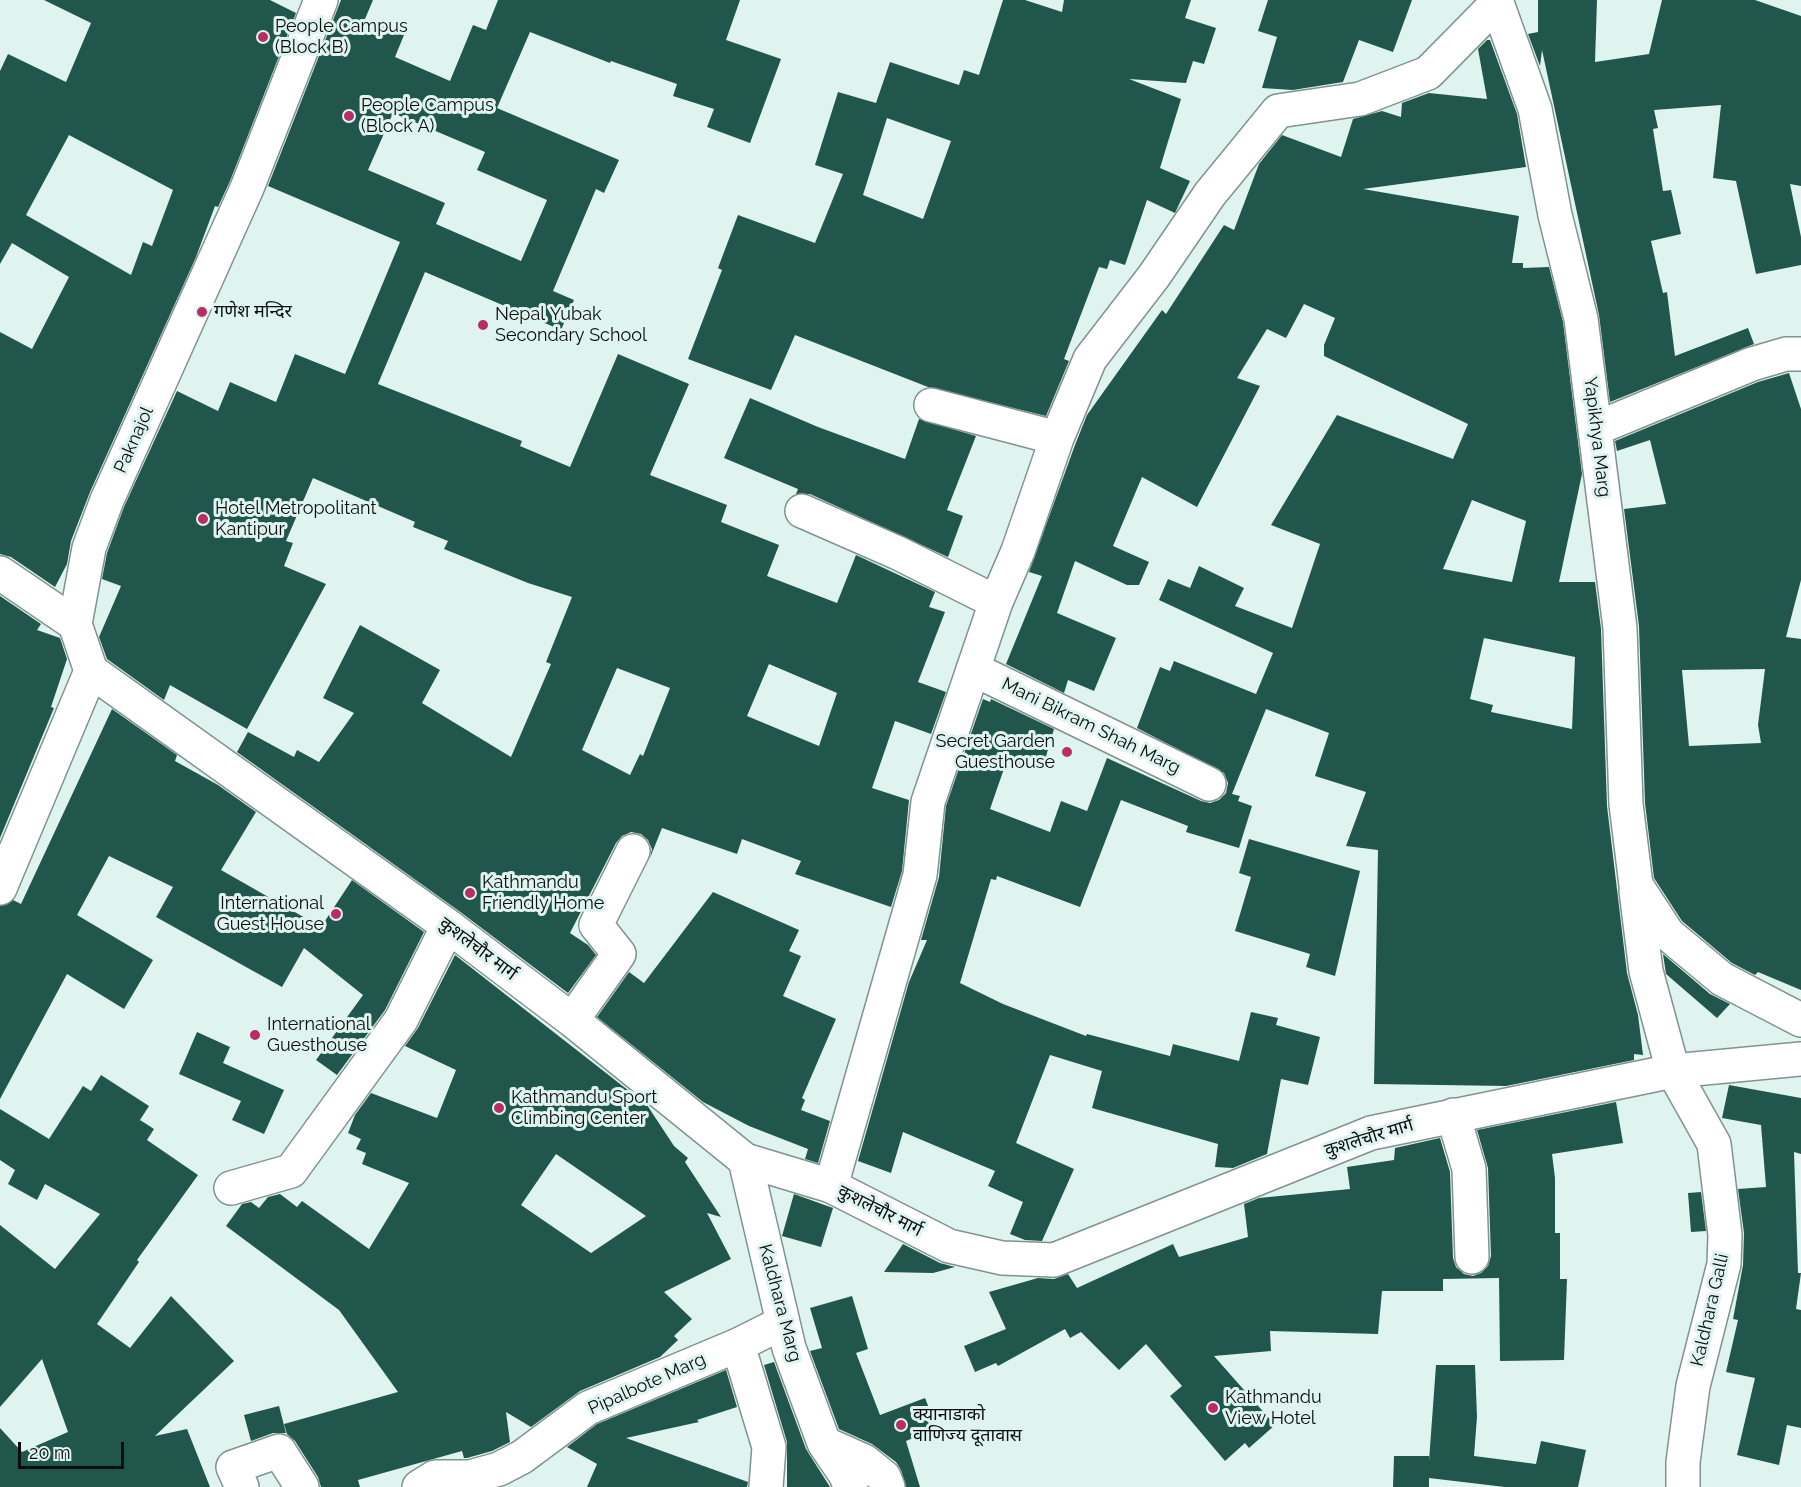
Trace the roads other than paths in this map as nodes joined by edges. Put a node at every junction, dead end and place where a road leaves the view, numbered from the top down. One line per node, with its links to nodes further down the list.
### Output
1 (321, 0): 10 (street, Paknajol)
2 (1496, 2): 5 (street, Yapikhya Marg); 6 (street)
3 (1801, 354): 5 (street)
4 (931, 405): 6 (street)
5 (1597, 428): 15 (street, Yapikhya Marg)
6 (1057, 438): 9 (street)
7 (802, 511): 9 (street)
8 (0, 573): 10 (street)
9 (996, 602): 11 (street)
10 (75, 624): 12 (street, Paknajol)
11 (973, 669): 13 (street, Mani Bikram Shah Marg); 24 (street)
12 (91, 671): 16 (street); 17 (street, कुशलेचौर मार्ग)
13 (1209, 784)
14 (633, 851): 18 (street)
15 (1636, 885): 19 (street, Yapikhya Marg); 21 (street, Yapikhya Marg)
16 (0, 888)
17 (448, 926): 18 (street, कुशलेचौर मार्ग); 25 (street)
18 (572, 1020): 23 (street, कुशलेचौर मार्ग)
19 (1801, 1020)
20 (1801, 1059): 21 (street, कुशलेचौर मार्ग)
21 (1673, 1071): 22 (street, कुशलेचौर मार्ग); 36 (street, Kaldhara Galli)
22 (1453, 1115): 24 (street, कुशलेचौर मार्ग); 26 (street)
23 (745, 1160): 24 (street, कुशलेचौर मार्ग); 27 (street, Kaldhara Marg)
24 (831, 1186)
25 (231, 1188)
26 (1472, 1257)
27 (782, 1323): 28 (street, Pipalbote Marg); 29 (street, Kaldhara Marg)
28 (738, 1345): 32 (street, Pipalbote Marg); 33 (street)
29 (824, 1443): 34 (street, Kaldhara Marg); 35 (street)
30 (242, 1487): 31 (street)
31 (302, 1487)
32 (419, 1487)
33 (766, 1487)
34 (851, 1487)
35 (888, 1487)
36 (1683, 1487)

